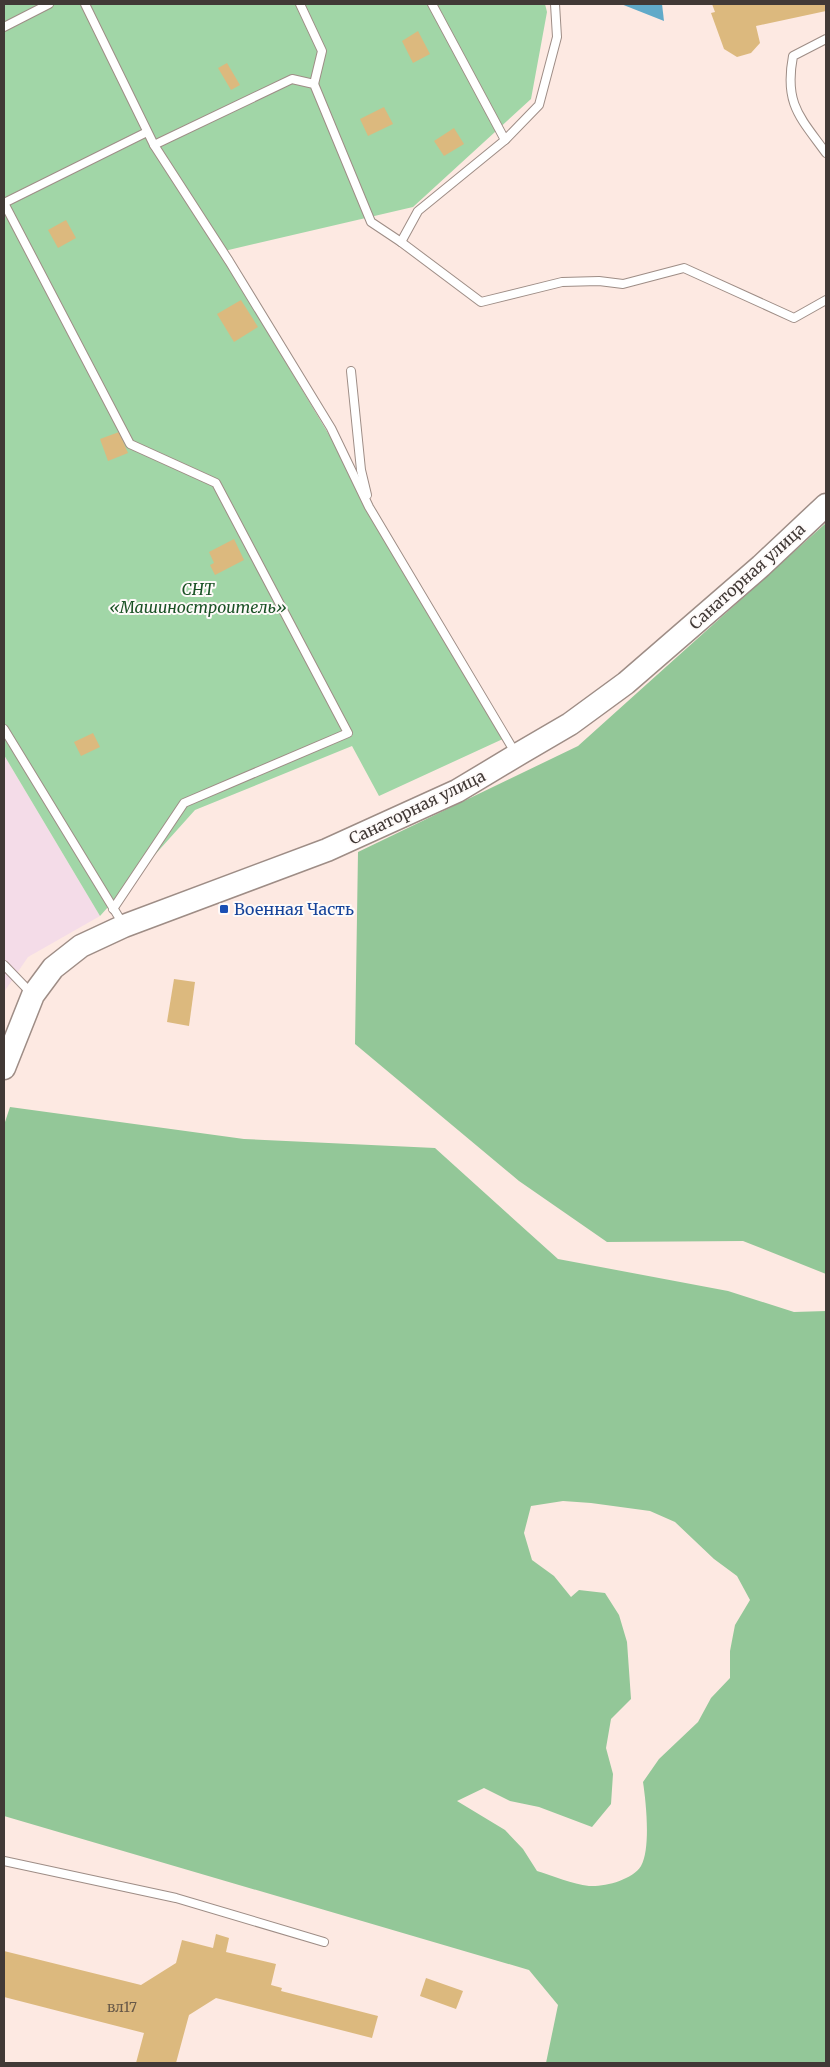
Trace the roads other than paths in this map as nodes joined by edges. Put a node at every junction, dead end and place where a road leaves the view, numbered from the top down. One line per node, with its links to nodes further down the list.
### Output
1 (49, 4): 6 (lane)
2 (85, 4): 9 (lane)
3 (300, 4): 8 (lane)
4 (432, 4): 10 (lane)
5 (555, 4): 10 (lane)
6 (4, 27)
7 (826, 39): 12 (lane)
8 (314, 84): 11 (lane); 13 (lane)
9 (147, 132): 11 (lane); 20 (lane)
10 (505, 140): 13 (lane)
11 (154, 145): 17 (lane)
12 (826, 153)
13 (401, 242): 14 (lane)
14 (826, 300)
15 (351, 371): 17 (lane)
16 (826, 504): 19 (street, Санаторная улица)
17 (369, 507): 19 (lane)
18 (4, 728): 20 (lane)
19 (518, 755): 20 (street, Санаторная улица)
20 (118, 917): 22 (street, Санаторная улица)
21 (4, 965): 22 (lane)
22 (33, 995): 23 (street, Санаторная улица)
23 (4, 1068)
24 (4, 1862): 25 (lane)
25 (324, 1942)

